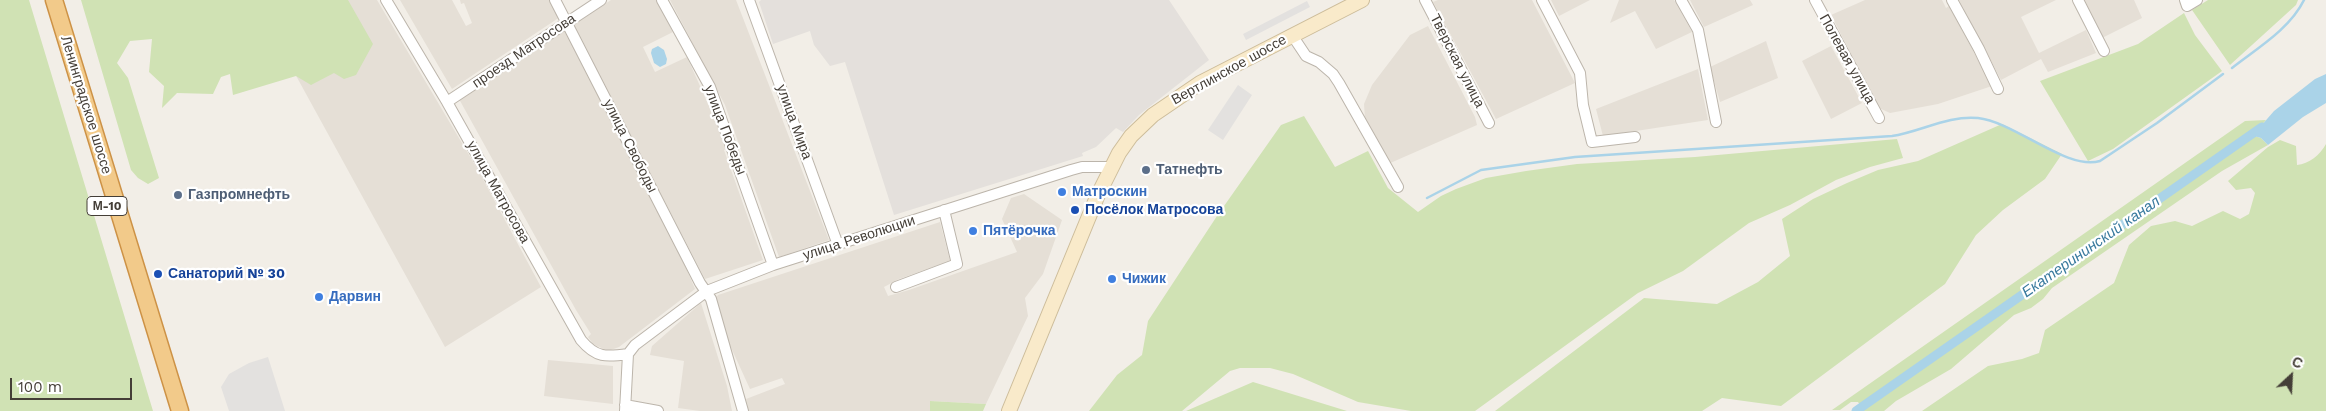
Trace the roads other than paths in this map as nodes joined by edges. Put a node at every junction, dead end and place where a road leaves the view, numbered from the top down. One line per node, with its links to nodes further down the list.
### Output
1 (44, 0): 35 (highway, Ленинградское шоссе / М-10)
2 (54, 0): 36 (highway, Ленинградское шоссе / М-10)
3 (386, 0): 21 (street, улица Матросова)
4 (555, 0): 17 (street, улица Свободы)
5 (601, 0): 17 (street, проезд Матросова)
6 (662, 0): 30 (street, улица Победы)
7 (749, 0): 29 (street, улица Мира)
8 (1362, 0): 18 (main road, Вертлинское шоссе)
9 (1425, 0): 24 (street, Тверская улица)
10 (1542, 0): 25 (street)
11 (1681, 0): 23 (street)
12 (1815, 0): 22 (street, Полевая улица)
13 (1952, 0): 20 (street)
14 (2078, 0): 19 (street)
15 (2197, 0): 16 (street)
16 (2186, 3)
17 (566, 22): 21 (street, проезд Матросова); 32 (street, улица Свободы)
18 (1292, 35): 26 (main road, Вертлинское шоссе); 27 (street)
19 (2104, 51)
20 (1998, 89)
21 (447, 102): 33 (street, улица Матросова)
22 (1880, 118)
23 (1716, 122)
24 (1488, 123)
25 (1635, 136)
26 (1111, 167): 28 (street, улица Революции); 39 (main road, Вертлинское шоссе)
27 (1398, 187)
28 (944, 210): 29 (street, улица Революции); 31 (street)
29 (838, 245): 30 (street, улица Революции)
30 (773, 266): 32 (street, улица Революции)
31 (896, 288)
32 (707, 291): 33 (street, улица Революции); 38 (street, улица Свободы)
33 (628, 354): 34 (street)
34 (625, 408): 37 (street)
35 (169, 411)
36 (180, 411)
37 (658, 411)
38 (742, 411)
39 (1009, 411)

